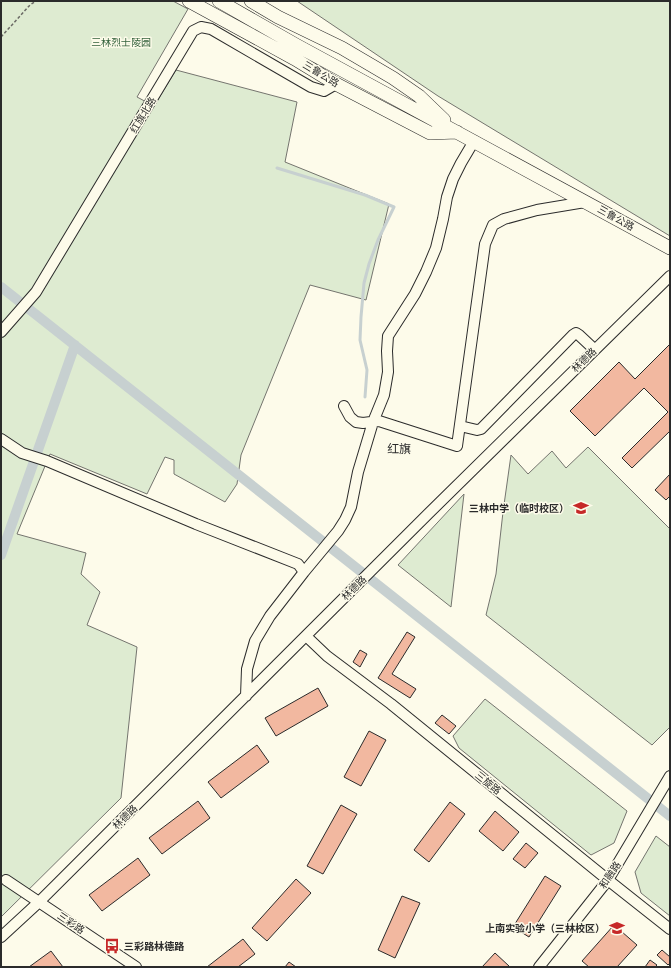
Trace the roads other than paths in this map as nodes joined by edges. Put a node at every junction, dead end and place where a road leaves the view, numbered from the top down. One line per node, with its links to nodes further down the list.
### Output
1 (189, 1): 4 (main road, 三鲁公路)
2 (219, 1): 5 (main road, 三鲁公路)
3 (251, 1): 5 (main road, 三鲁公路)
4 (336, 84): 5 (main road, 三鲁公路); 10 (street, 红旗北路)
5 (457, 132): 6 (main road, 三鲁公路)
6 (474, 141): 7 (main road, 三鲁公路); 13 (street)
7 (585, 202): 8 (main road, 三鲁公路); 14 (street)
8 (670, 248)
9 (670, 276): 11 (street, 林德路)
10 (1, 332)
11 (595, 350): 14 (street); 17 (street, 林德路)
12 (344, 406): 13 (street)
13 (373, 422): 14 (street); 16 (street)
14 (460, 426)
15 (1, 439): 16 (street)
16 (304, 572): 18 (street)
17 (306, 636): 18 (street, 林德路); 21 (street, 三旋路)
18 (246, 696): 22 (street, 林德路)
19 (670, 776): 21 (street, 和融路)
20 (6, 880): 22 (street, 三彩路)
21 (608, 880): 23 (street, 三旋路); 26 (street, 和融路)
22 (39, 902): 24 (street, 林德路); 25 (street, 三彩路)
23 (670, 929)
24 (1, 937)
25 (136, 967)
26 (539, 967)

